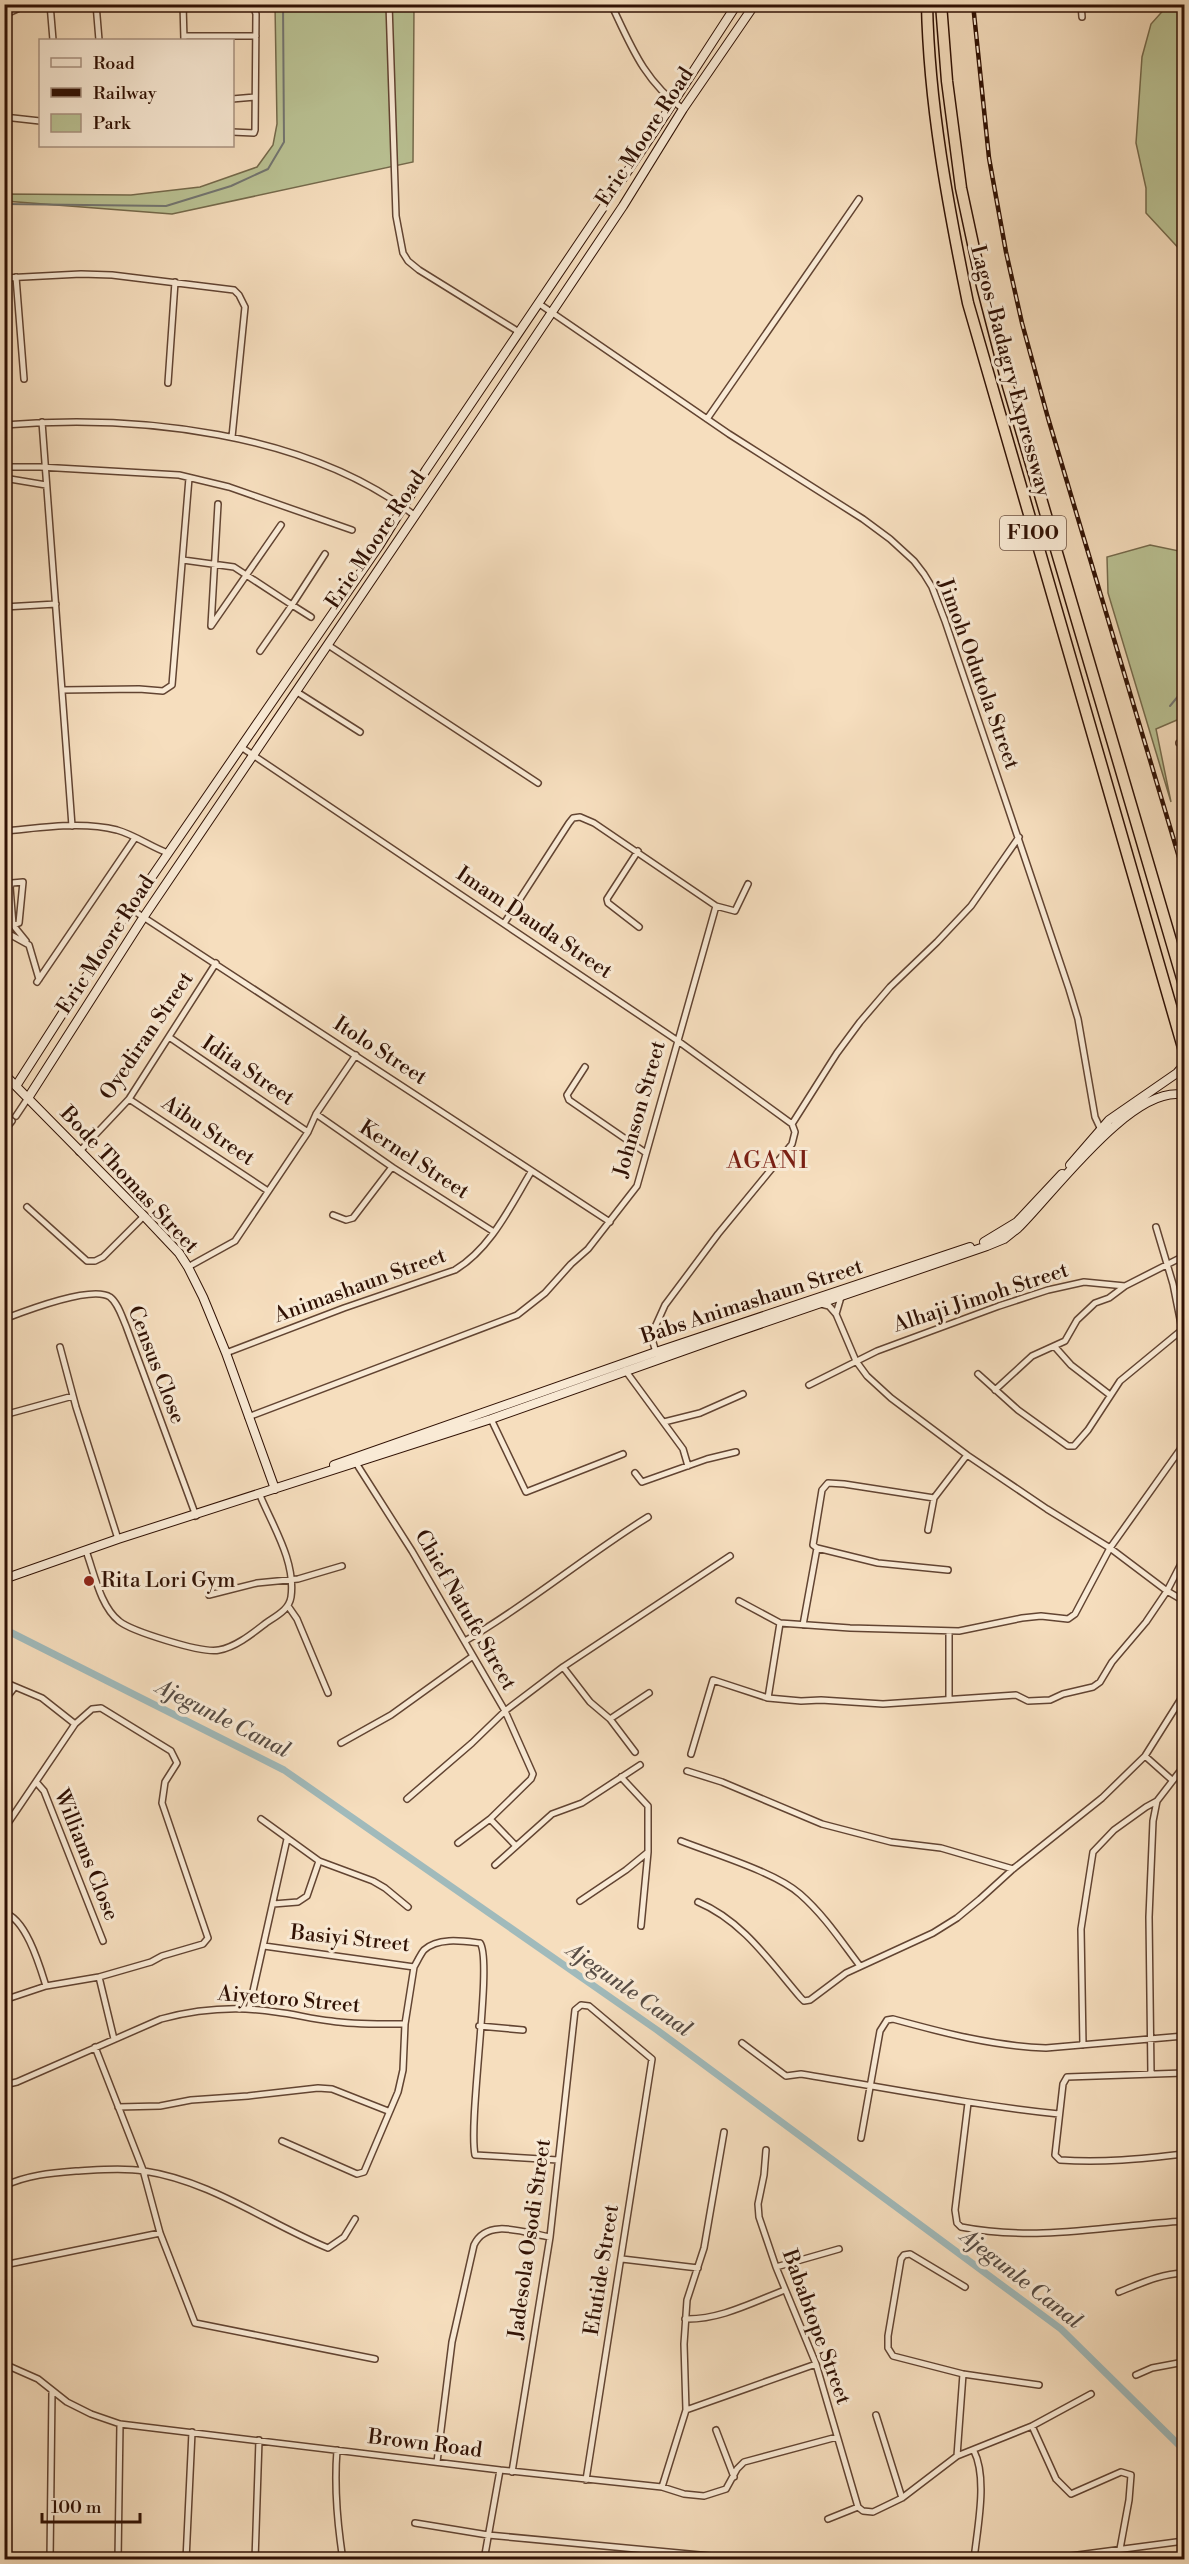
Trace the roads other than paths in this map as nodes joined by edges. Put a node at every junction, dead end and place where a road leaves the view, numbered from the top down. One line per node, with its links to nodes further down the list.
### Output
1 (28, 4): 14 (street)
2 (50, 4): 19 (street)
3 (96, 4): 20 (street)
4 (183, 4): 18 (street)
5 (250, 4): 17 (street)
6 (389, 4): 34 (street)
7 (611, 4): 23 (street)
8 (737, 4): 23 (street, Eric Moore Road)
9 (755, 4): 24 (street, Eric Moore Road)
10 (922, 4): 15 (highway)
11 (927, 4): 15 (highway, Lagos-Badagry Expressway / F100)
12 (941, 4): 85 (highway, Lagos-Badagry Expressway / F100)
13 (1081, 4): 16 (street)
14 (4, 15)
15 (927, 17): 88 (highway, Lagos-Badagry Expressway / F100)
16 (1082, 17)
17 (256, 36): 18 (street); 21 (street)
18 (184, 38)
19 (52, 39)
20 (99, 39)
21 (255, 98): 22 (street); 27 (street)
22 (234, 99)
23 (673, 102): 24 (street); 32 (street, Eric Moore Road)
24 (683, 109): 33 (street, Eric Moore Road)
25 (4, 117): 26 (street)
26 (39, 121)
27 (234, 132)
28 (859, 199): 37 (street)
29 (16, 276): 30 (street); 31 (street); 35 (street)
30 (4, 278)
31 (175, 282): 36 (street); 40 (street)
32 (538, 303): 33 (street, Jimoh Odutola Street); 34 (street, Eric Moore Road)
33 (551, 312): 37 (street, Jimoh Odutola Street); 48 (street, Eric Moore Road)
34 (519, 332): 47 (street, Eric Moore Road)
35 (24, 379)
36 (168, 383)
37 (707, 419): 71 (street, Jimoh Odutola Street)
38 (42, 422): 39 (street); 40 (street); 42 (street)
39 (4, 425)
40 (232, 437): 47 (street)
41 (4, 467): 42 (street)
42 (45, 467): 44 (street); 45 (street)
43 (4, 478): 45 (street)
44 (189, 478): 50 (street); 52 (street)
45 (46, 485): 55 (street)
46 (218, 504): 53 (street)
47 (404, 507): 48 (street); 65 (street, Eric Moore Road)
48 (414, 515): 59 (street, Eric Moore Road)
49 (281, 525): 54 (street)
50 (352, 530)
51 (325, 554): 56 (street)
52 (183, 560): 53 (street); 61 (street)
53 (215, 564): 54 (street); 54 (street)
54 (246, 574): 56 (street)
55 (56, 604): 57 (street); 61 (street)
56 (292, 605): 58 (street); 60 (street)
57 (4, 607)
58 (311, 617)
59 (328, 645): 62 (street, Eric Moore Road); 68 (street)
60 (260, 651)
61 (62, 690): 69 (street)
62 (297, 692): 64 (street); 66 (street, Eric Moore Road)
63 (4, 720): 67 (street)
64 (360, 732)
65 (242, 747): 66 (street, Imam Dauda Street); 74 (street, Eric Moore Road)
66 (254, 754): 78 (street, Eric Moore Road); 79 (street, Imam Dauda Street)
67 (4, 763)
68 (538, 783)
69 (72, 826): 70 (street); 72 (street)
70 (4, 831)
71 (1019, 837): 97 (street); 99 (street, Jimoh Odutola Street)
72 (135, 838): 74 (street); 83 (street)
73 (638, 851): 76 (street); 79 (street); 81 (street)
74 (168, 853): 77 (street, Eric Moore Road)
75 (748, 884): 76 (street)
76 (716, 906): 87 (street, Johnson Street)
77 (131, 909): 78 (street, Itolo Street); 92 (street, Eric Moore Road)
78 (143, 918): 84 (street, Itolo Street); 94 (street, Eric Moore Road)
79 (505, 922): 87 (street, Imam Dauda Street)
80 (13, 925): 80 (street); 83 (street)
81 (639, 927)
82 (4, 935): 83 (street)
83 (28, 945)
84 (216, 963): 86 (street, Oyediran Street); 89 (street, Itolo Street)
85 (1185, 985)
86 (169, 1037): 95 (street, Oyediran Street); 100 (street, Idita Street)
87 (678, 1041): 97 (street, Imam Dauda Street); 102 (street, Johnson Street)
88 (1185, 1052): 99 (street, Babs Animashaun Street)
89 (356, 1055): 96 (street); 104 (street, Itolo Street)
90 (585, 1067): 102 (street)
91 (4, 1074): 92 (street, Bode Thomas Street)
92 (16, 1086): 94 (street, Bode Thomas Street)
93 (1185, 1095): 99 (street, Babs Animashaun Street)
94 (28, 1098): 98 (street); 101 (street, Bode Thomas Street)
95 (129, 1099): 101 (street, Oyediran Street); 105 (street, Aibu Street)
96 (316, 1114): 100 (street); 103 (street, Kernel Street)
97 (792, 1124): 125 (street)
98 (4, 1131)
99 (1102, 1131): 113 (street, Babs Animashaun Street)
100 (308, 1132): 105 (street)
101 (79, 1152): 108 (street, Bode Thomas Street)
102 (646, 1153): 109 (street, Johnson Street)
103 (392, 1167): 107 (street); 111 (street, Kernel Street)
104 (531, 1172): 109 (street, Itolo Street); 111 (street, Animashaun Street)
105 (268, 1191): 115 (street)
106 (27, 1207): 108 (street)
107 (333, 1215)
108 (144, 1216): 115 (street, Bode Thomas Street)
109 (610, 1222): 136 (street, Johnson Street)
110 (1156, 1227): 114 (street)
111 (494, 1232): 126 (street, Animashaun Street)
112 (1185, 1256): 114 (street)
113 (931, 1264): 117 (street, Babs Animashaun Street); 125 (street, Babs Animashaun Street)
114 (1168, 1266): 116 (street); 121 (street)
115 (188, 1267): 126 (street, Bode Thomas Street)
116 (1125, 1286): 124 (street); 127 (street, Alhaji Jimoh Street)
117 (841, 1297): 118 (street, Babs Animashaun Street); 119 (street)
118 (821, 1304): 119 (street); 128 (street, Babs Animashaun Street)
119 (836, 1314): 127 (street)
120 (4, 1319): 149 (street, Census Close)
121 (1183, 1329): 122 (street); 133 (street)
122 (1185, 1339)
123 (60, 1347): 134 (street)
124 (1055, 1347): 131 (street); 133 (street)
125 (656, 1352): 128 (street, Babs Animashaun Street)
126 (226, 1353): 136 (street, Bode Thomas Street)
127 (856, 1361): 130 (street, Alhaji Jimoh Street); 142 (street)
128 (623, 1367): 137 (street, Babs Animashaun Street); 138 (street); 146 (street, Babs Animashaun Street)
129 (978, 1374): 131 (street)
130 (809, 1385)
131 (995, 1390): 133 (street)
132 (743, 1394): 138 (street)
133 (1110, 1395)
134 (73, 1396): 135 (street); 152 (street)
135 (4, 1415)
136 (248, 1417): 146 (street, Bode Thomas Street)
137 (491, 1419): 141 (street); 143 (street, Babs Animashaun Street)
138 (664, 1422): 144 (street)
139 (1185, 1444): 154 (street)
140 (736, 1452): 144 (street)
141 (623, 1454)
142 (967, 1455): 148 (street); 154 (street)
143 (356, 1463): 146 (street, Babs Animashaun Street); 170 (street, Chief Natufe Street)
144 (688, 1466): 145 (street)
145 (635, 1473)
146 (274, 1488): 147 (street, Babs Animashaun Street)
147 (262, 1492): 149 (street, Babs Animashaun Street); 161 (street)
148 (934, 1498): 151 (street); 153 (street)
149 (196, 1516): 152 (street, Babs Animashaun Street)
150 (648, 1517): 170 (street)
151 (928, 1530)
152 (118, 1539): 155 (street, Babs Animashaun Street)
153 (817, 1548): 159 (street); 168 (street)
154 (1110, 1548): 162 (street); 169 (street)
155 (86, 1551): 160 (street, Babs Animashaun Street); 166 (street)
156 (730, 1556): 172 (street)
157 (1185, 1558): 162 (street)
158 (342, 1566): 161 (street)
159 (948, 1570)
160 (4, 1579)
161 (291, 1579): 163 (street); 166 (street)
162 (1167, 1592): 165 (street); 179 (street)
163 (209, 1595)
164 (739, 1601): 167 (street)
165 (1185, 1601)
166 (288, 1606): 175 (street)
167 (780, 1623): 168 (street); 178 (street)
168 (803, 1625): 169 (street)
169 (949, 1632): 179 (street)
170 (465, 1641): 171 (street, Chief Natufe Street)
171 (473, 1656): 181 (street, Chief Natufe Street); 184 (street)
172 (563, 1667): 181 (street); 182 (street)
173 (4, 1682): 174 (street)
174 (14, 1688): 180 (street); 183 (street)
175 (328, 1693)
176 (649, 1693): 182 (street)
177 (1185, 1694): 187 (street)
178 (768, 1698): 179 (street); 186 (street)
179 (949, 1700)
180 (4, 1701)
181 (506, 1711): 194 (street); 197 (street, Chief Natufe Street)
182 (610, 1719): 185 (street)
183 (75, 1724): 193 (street); 217 (street)
184 (341, 1743)
185 (635, 1752)
186 (691, 1754)
187 (1145, 1756): 192 (street); 206 (street)
188 (640, 1765): 191 (street)
189 (1185, 1766): 192 (street)
190 (687, 1771): 206 (street)
191 (621, 1777): 202 (street); 203 (street)
192 (1172, 1780): 195 (street)
193 (37, 1783): 198 (street); 213 (street, Williams Close)
194 (407, 1799)
195 (1157, 1801): 226 (street); 229 (street)
196 (261, 1819): 199 (street)
197 (490, 1819): 201 (street); 202 (street)
198 (4, 1829)
199 (287, 1839): 204 (street); 209 (street)
200 (681, 1841): 215 (street)
201 (458, 1843)
202 (516, 1846): 205 (street)
203 (648, 1852): 207 (street); 212 (street)
204 (319, 1861): 209 (street); 210 (street)
205 (495, 1866)
206 (1013, 1869): 215 (street)
207 (580, 1901)
208 (698, 1902): 215 (street)
209 (273, 1904): 214 (street)
210 (408, 1907)
211 (7, 1914): 218 (street)
212 (641, 1926)
213 (103, 1941)
214 (264, 1946): 216 (street, Basiyi Street); 220 (street)
215 (860, 1966)
216 (414, 1967): 222 (street); 223 (street, Basiyi Street)
217 (99, 1977): 218 (street); 227 (street)
218 (46, 1986): 219 (street)
219 (4, 2000)
220 (249, 2009): 222 (street, Aiyetoro Street); 227 (street, Aiyetoro Street)
221 (575, 2010): 244 (street, Jadesola Osodi Street); 252 (street, Efutide Street)
222 (405, 2024): 237 (street)
223 (479, 2026): 224 (street); 244 (street)
224 (523, 2030)
225 (1185, 2036): 226 (street)
226 (1151, 2038): 229 (street); 232 (street)
227 (114, 2039): 230 (street, Aiyetoro Street)
228 (742, 2043): 233 (street)
229 (1083, 2045): 233 (street)
230 (95, 2047): 234 (street, Aiyetoro Street); 236 (street)
231 (1185, 2073): 232 (street)
232 (1151, 2074): 238 (street)
233 (870, 2084): 235 (street); 240 (street)
234 (4, 2085)
235 (968, 2103): 238 (street); 248 (street)
236 (118, 2107): 237 (street); 245 (street)
237 (388, 2111): 241 (street)
238 (1059, 2114): 243 (street)
239 (724, 2132): 255 (street)
240 (861, 2138)
241 (282, 2142)
242 (766, 2150): 254 (street, Bababtope Street)
243 (1185, 2154)
244 (558, 2160): 250 (street, Jadesola Osodi Street)
245 (143, 2170): 246 (street); 247 (street); 249 (street)
246 (4, 2186)
247 (355, 2219)
248 (1185, 2221)
249 (160, 2233): 253 (street); 261 (street)
250 (550, 2237): 281 (street); 283 (street, Jadesola Osodi Street)
251 (838, 2249): 254 (street)
252 (622, 2259): 255 (street); 285 (street, Efutide Street)
253 (4, 2265)
254 (776, 2267): 258 (street, Bababtope Street)
255 (698, 2268): 260 (street)
256 (1185, 2273): 259 (street)
257 (965, 2286): 265 (street)
258 (785, 2290): 260 (street); 264 (street, Bababtope Street)
259 (1119, 2292)
260 (685, 2319): 270 (street)
261 (375, 2359)
262 (1185, 2362): 266 (street)
263 (4, 2364): 268 (street, Brown Road)
264 (816, 2364): 270 (street); 276 (street, Bababtope Street)
265 (963, 2374): 267 (street); 280 (street)
266 (1136, 2375)
267 (1039, 2385)
268 (52, 2391): 272 (street, Brown Road); 294 (street)
269 (1091, 2394): 273 (street)
270 (686, 2410): 286 (street)
271 (876, 2415): 287 (street)
272 (120, 2424): 275 (street, Brown Road); 295 (street)
273 (1032, 2426): 279 (street); 293 (street)
274 (716, 2430): 284 (street)
275 (192, 2432): 277 (street, Brown Road); 296 (street)
276 (837, 2437): 284 (street, Brown Road); 288 (street, Bababtope Street)
277 (259, 2440): 278 (street, Brown Road); 297 (street)
278 (337, 2450): 281 (street, Brown Road); 298 (street)
279 (974, 2451): 280 (street); 301 (street)
280 (957, 2456): 287 (street)
281 (437, 2462): 282 (street, Brown Road)
282 (500, 2470): 283 (street, Brown Road); 291 (street)
283 (512, 2472): 285 (street, Brown Road)
284 (734, 2477): 286 (street, Brown Road)
285 (586, 2480): 286 (street, Brown Road)
286 (662, 2487)
287 (902, 2498): 288 (street)
288 (860, 2509): 289 (street)
289 (828, 2519)
290 (415, 2523): 291 (street)
291 (488, 2535): 299 (street); 300 (street)
292 (1185, 2541): 293 (street)
293 (1120, 2549): 302 (street)
294 (50, 2559)
295 (118, 2559)
296 (186, 2559)
297 (255, 2559)
298 (343, 2559)
299 (484, 2559)
300 (753, 2559)
301 (974, 2559)
302 (1040, 2559)

